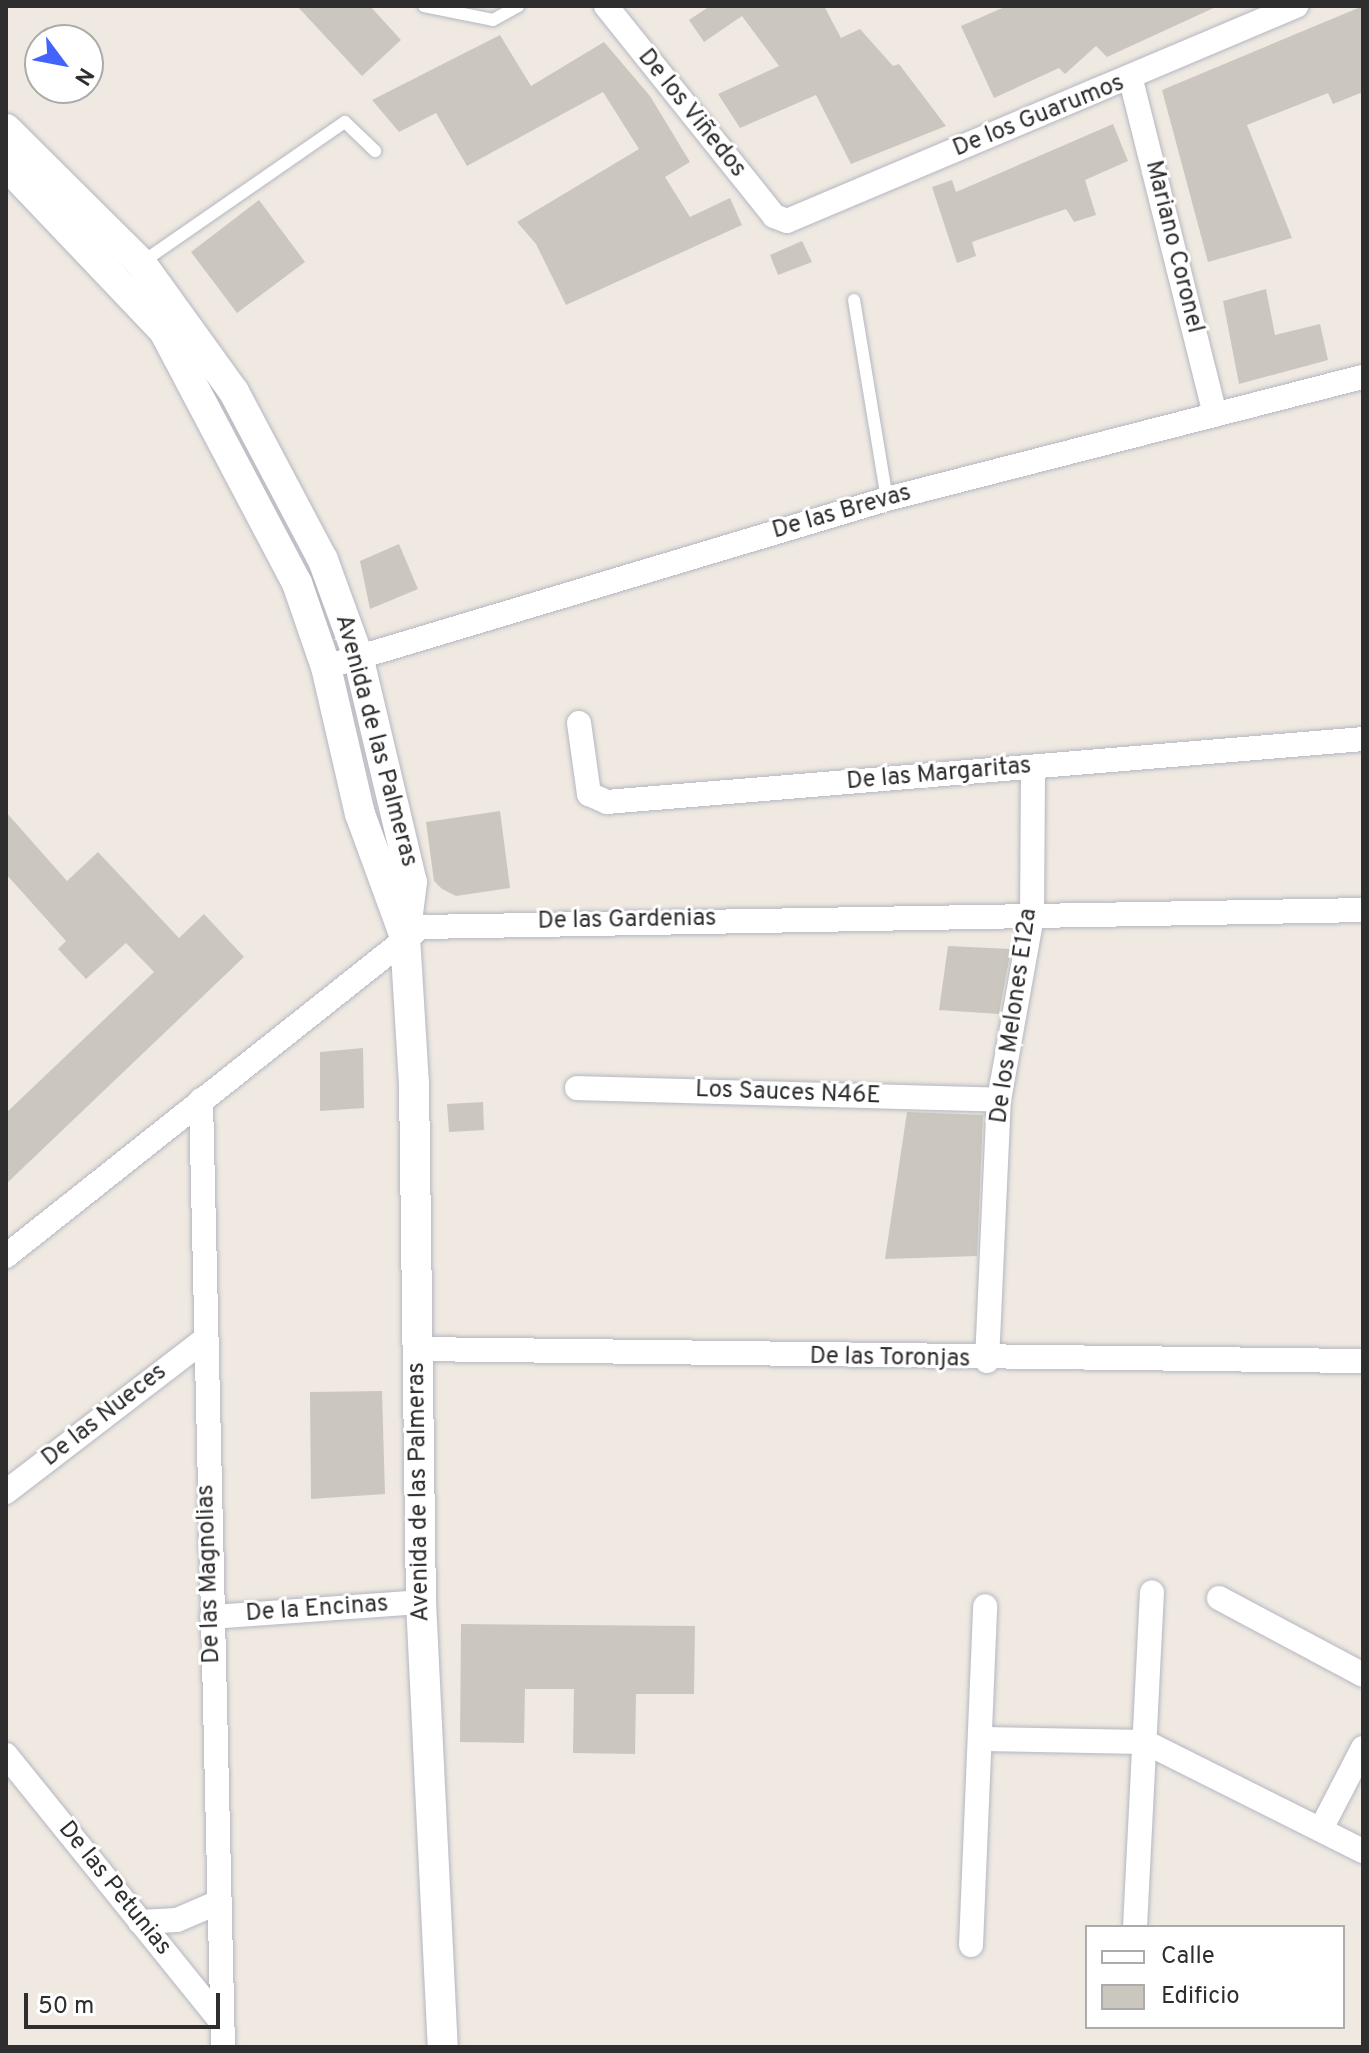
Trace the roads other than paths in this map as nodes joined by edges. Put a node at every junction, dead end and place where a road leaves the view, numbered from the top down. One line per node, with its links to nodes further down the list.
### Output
1 (424, 6): 2 (lane)
2 (518, 6)
3 (606, 6): 9 (street, De los Viñedos)
4 (1296, 6): 5 (street, De los Guarumos)
5 (1131, 80): 9 (street, De los Guarumos); 13 (street, Mariano Coronel)
6 (6, 129): 8 (street, Avenida de las Palmeras)
7 (375, 151): 10 (lane)
8 (12, 163): 10 (street, Avenida de las Palmeras); 16 (street, Avenida de las Palmeras)
9 (778, 220)
10 (141, 263): 15 (street, Avenida de las Palmeras)
11 (854, 300): 14 (lane)
12 (1363, 377): 13 (street, De las Brevas)
13 (1215, 415): 14 (street, De las Brevas)
14 (887, 499): 15 (street, De las Brevas)
15 (358, 656): 16 (street, De las Brevas); 22 (street, Avenida de las Palmeras)
16 (326, 667): 22 (street, Avenida de las Palmeras)
17 (579, 723): 19 (street, De las Margaritas)
18 (1363, 739): 19 (street, De las Margaritas)
19 (1033, 768): 21 (street, De los Melones E12a)
20 (1363, 910): 21 (street, De las Gardenias)
21 (1032, 916): 22 (street, De las Gardenias); 25 (street, De los Melones E12a)
22 (405, 937): 24 (street, De las Gardenias); 28 (street, Avenida de las Palmeras)
23 (577, 1088): 25 (street, Los Sauces N46E)
24 (201, 1100): 26 (street, De las Gardenias); 27 (street, De las Magnolias)
25 (999, 1100): 29 (street, De los Melones E12a)
26 (6, 1256)
27 (204, 1340): 31 (street, De las Nueces); 36 (street, De las Magnolias)
28 (416, 1349): 29 (street, De las Toronjas); 34 (street, Avenida de las Palmeras)
29 (987, 1361): 30 (street, De las Toronjas)
30 (1363, 1361)
31 (6, 1492)
32 (1152, 1592): 39 (street)
33 (1219, 1598): 37 (street)
34 (421, 1602): 36 (street, De la Encinas); 49 (street, Avenida de las Palmeras)
35 (985, 1606): 38 (street)
36 (212, 1617): 44 (street, De las Magnolias)
37 (1363, 1675)
38 (983, 1739): 39 (street); 47 (street)
39 (1145, 1742): 42 (street); 46 (street)
40 (1363, 1748): 42 (street)
41 (6, 1755): 45 (street, De las Petunias)
42 (1322, 1827): 43 (street)
43 (1363, 1851)
44 (219, 1902): 45 (street); 48 (street, De las Magnolias)
45 (140, 1922): 48 (street, De las Petunias)
46 (1135, 1925)
47 (971, 1945)
48 (222, 2035)
49 (443, 2047)

